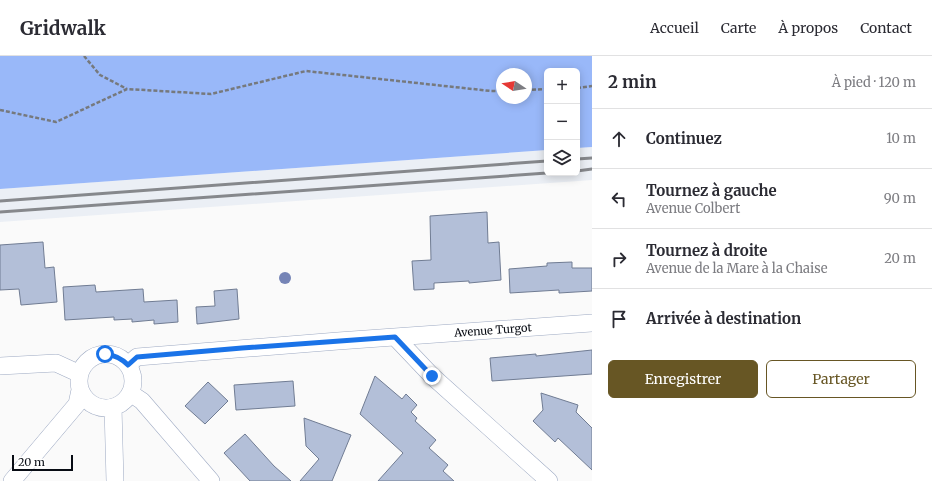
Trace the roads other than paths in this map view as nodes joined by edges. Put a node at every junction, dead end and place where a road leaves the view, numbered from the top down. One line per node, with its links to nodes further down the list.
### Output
1 (592, 323): 2 (street, Avenue Turgot)
2 (395, 337): 3 (street, Avenue Turgot); 11 (street)
3 (128, 365): 5 (street); 6 (street)
4 (0, 366): 5 (street)
5 (80, 382): 7 (street); 8 (street)
6 (130, 393): 7 (street); 10 (street)
7 (112, 407): 9 (street)
8 (12, 481)
9 (115, 481)
10 (211, 481)
11 (549, 481)

